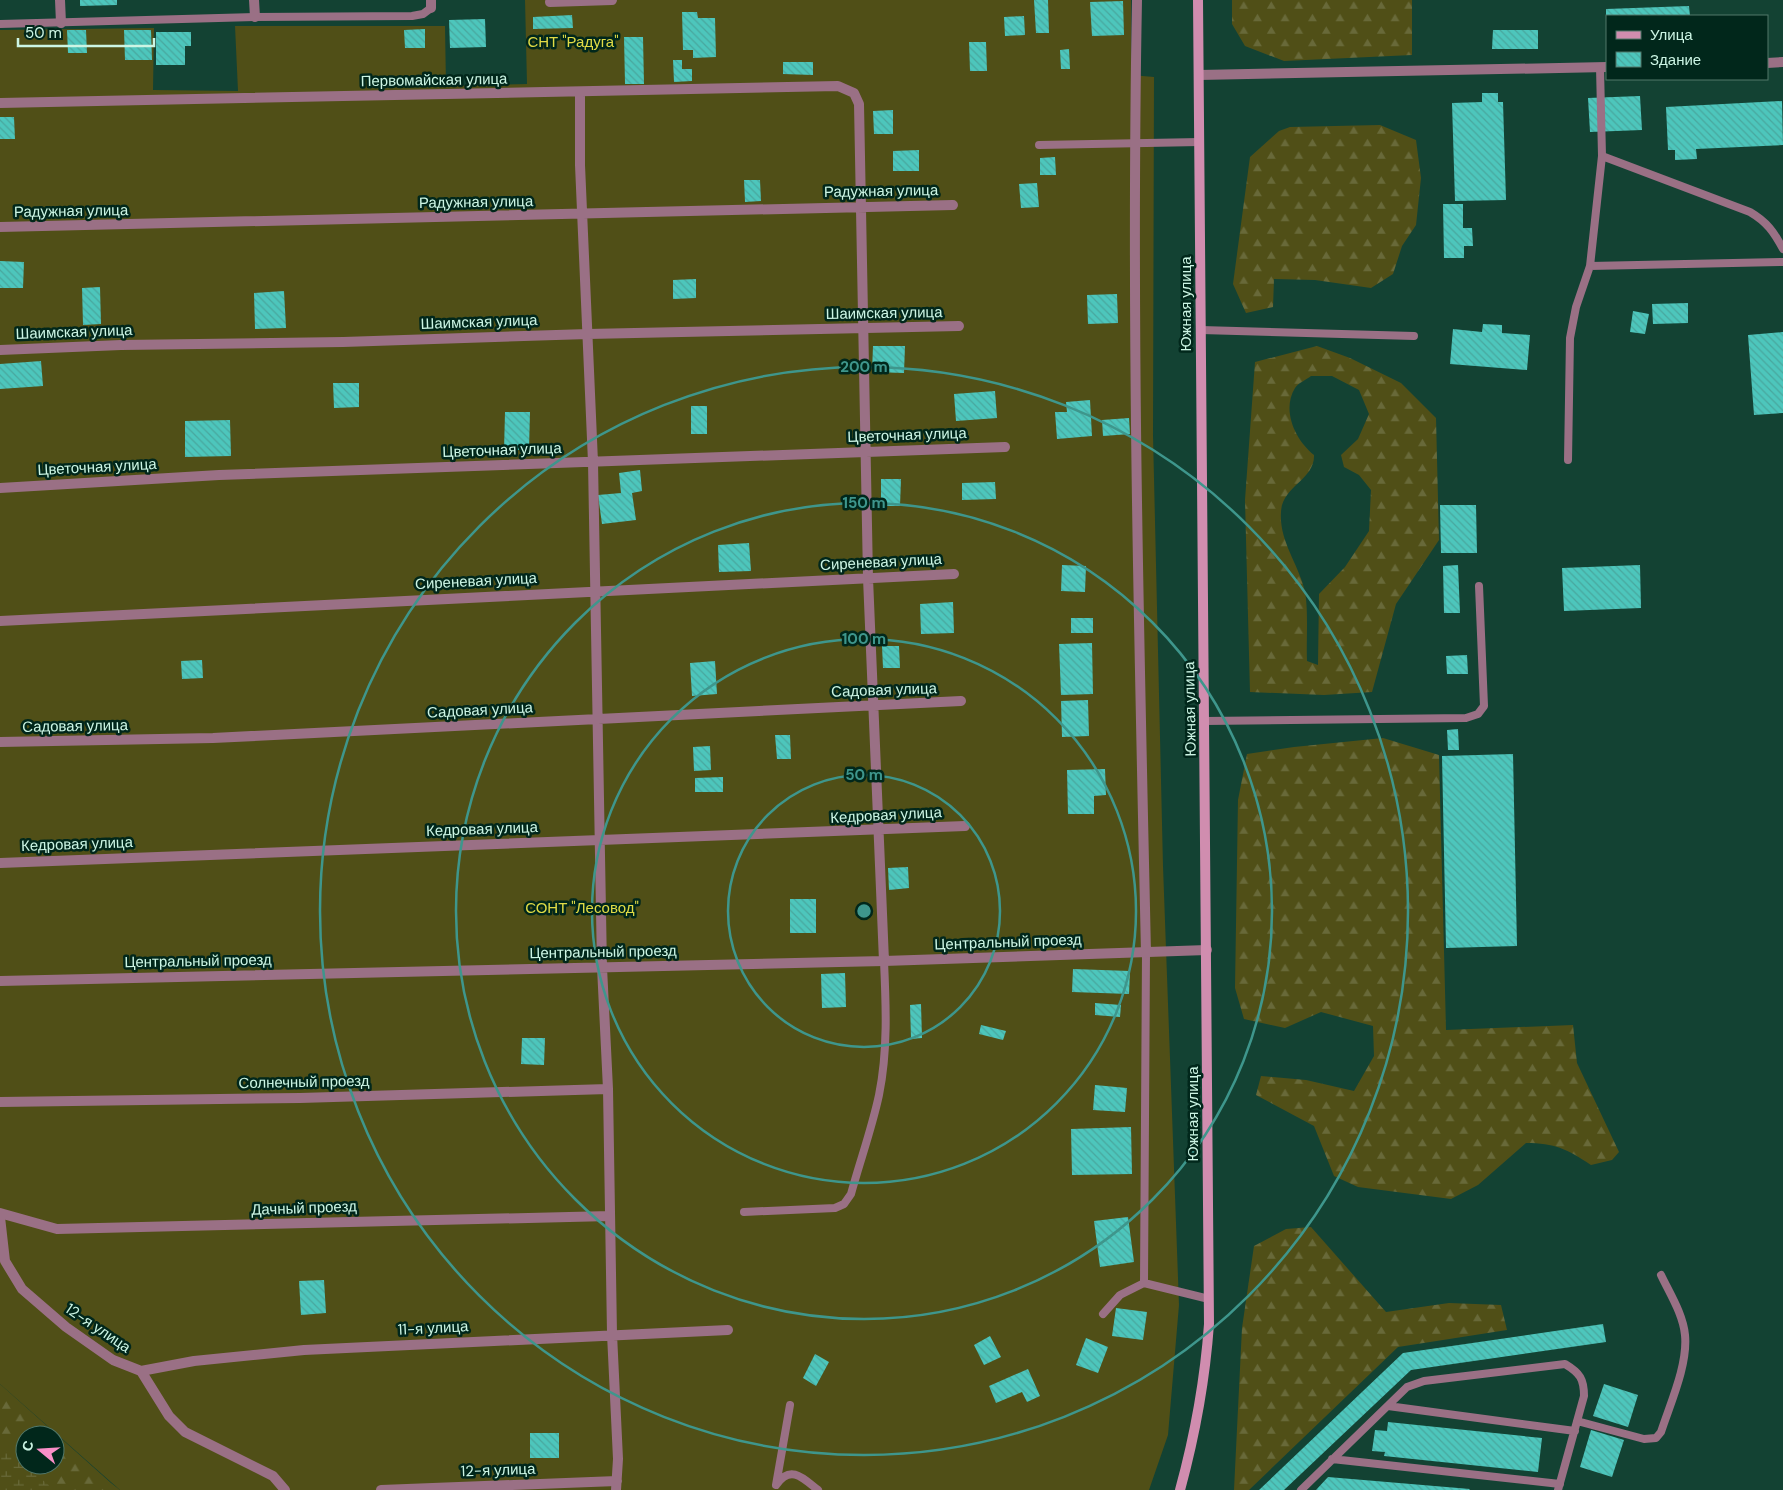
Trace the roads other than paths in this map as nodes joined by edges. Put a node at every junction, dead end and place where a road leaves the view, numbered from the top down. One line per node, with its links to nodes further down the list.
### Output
1 (60, 0): 9 (street)
2 (254, 0): 8 (street)
3 (612, 0): 6 (street)
4 (1137, 0): 17 (street)
5 (1198, 0): 14 (main road, Южная улица)
6 (547, 1)
7 (431, 4): 8 (lane)
8 (255, 17): 9 (lane)
9 (61, 23): 10 (lane)
10 (0, 24)
11 (1783, 62): 12 (street)
12 (1768, 63)
13 (1603, 67): 14 (street); 20 (lane)
14 (1199, 75): 18 (main road, Южная улица)
15 (580, 93): 16 (street, Первомайская улица); 22 (street, Первомайская улица); 23 (street)
16 (0, 103)
17 (1135, 142): 18 (lane); 19 (lane); 54 (street)
18 (1200, 142): 30 (main road, Южная улица)
19 (1039, 145)
20 (1602, 156): 25 (lane); 27 (lane)
21 (953, 205): 22 (street, Радужная улица)
22 (861, 207): 23 (street, Радужная улица); 29 (street)
23 (582, 214): 24 (street, Радужная улица); 31 (street)
24 (0, 227)
25 (1783, 250)
26 (1783, 262): 27 (lane)
27 (1590, 266): 36 (lane)
28 (959, 326): 29 (street, Шаимская улица)
29 (863, 328): 31 (street, Шаимская улица); 35 (street)
30 (1201, 330): 32 (lane); 47 (main road, Южная улица)
31 (588, 334): 33 (street, Шаимская улица); 37 (street)
32 (1414, 336)
33 (0, 350)
34 (1005, 447): 35 (street, Цветочная улица)
35 (866, 451): 37 (street, Цветочная улица); 40 (street)
36 (1568, 460)
37 (593, 462): 38 (street, Цветочная улица); 42 (street)
38 (0, 488)
39 (954, 574): 40 (street, Сиреневая улица)
40 (868, 578): 42 (street, Сиреневая улица); 45 (street)
41 (1479, 586): 47 (lane)
42 (596, 590): 43 (street, Сиреневая улица); 46 (street)
43 (0, 621)
44 (961, 701): 45 (street, Садовая улица)
45 (872, 705): 46 (street, Садовая улица); 50 (street)
46 (598, 719): 48 (street, Садовая улица); 51 (street)
47 (1205, 721): 53 (main road, Южная улица)
48 (0, 742)
49 (965, 826): 50 (street, Кедровая улица)
50 (880, 831): 51 (street, Кедровая улица); 55 (street)
51 (600, 840): 52 (street, Кедровая улица); 56 (street)
52 (0, 863)
53 (1207, 950): 54 (street, Центральный проезд); 66 (main road, Южная улица)
54 (1146, 953): 55 (street, Центральный проезд); 65 (lane)
55 (884, 961): 56 (street, Центральный проезд); 60 (lane)
56 (602, 967): 57 (street, Центральный проезд); 58 (street)
57 (0, 981)
58 (608, 1089): 59 (street, Солнечный проезд); 62 (street)
59 (0, 1102)
60 (744, 1212)
61 (0, 1213): 62 (street, Дачный проезд)
62 (610, 1216): 69 (street)
63 (0, 1217): 70 (street, 12-я улица)
64 (1660, 1275): 73 (lane)
65 (1144, 1283): 66 (lane); 67 (lane)
66 (1208, 1299): 82 (main road, Южная улица)
67 (1103, 1314)
68 (728, 1330): 69 (street, 11-я улица)
69 (612, 1334): 70 (street, 11-я улица); 76 (street)
70 (140, 1371): 79 (street, 12-я улица)
71 (790, 1405): 78 (lane)
72 (1388, 1406): 73 (lane); 74 (lane); 75 (lane)
73 (1577, 1421): 74 (lane)
74 (1574, 1431): 77 (lane)
75 (1332, 1459): 77 (lane); 83 (lane)
76 (616, 1485): 80 (street, 12-я улица)
77 (1559, 1487)
78 (776, 1488): 81 (lane)
79 (285, 1490)
80 (381, 1490)
81 (818, 1490)
82 (1180, 1490)
83 (1301, 1490)

